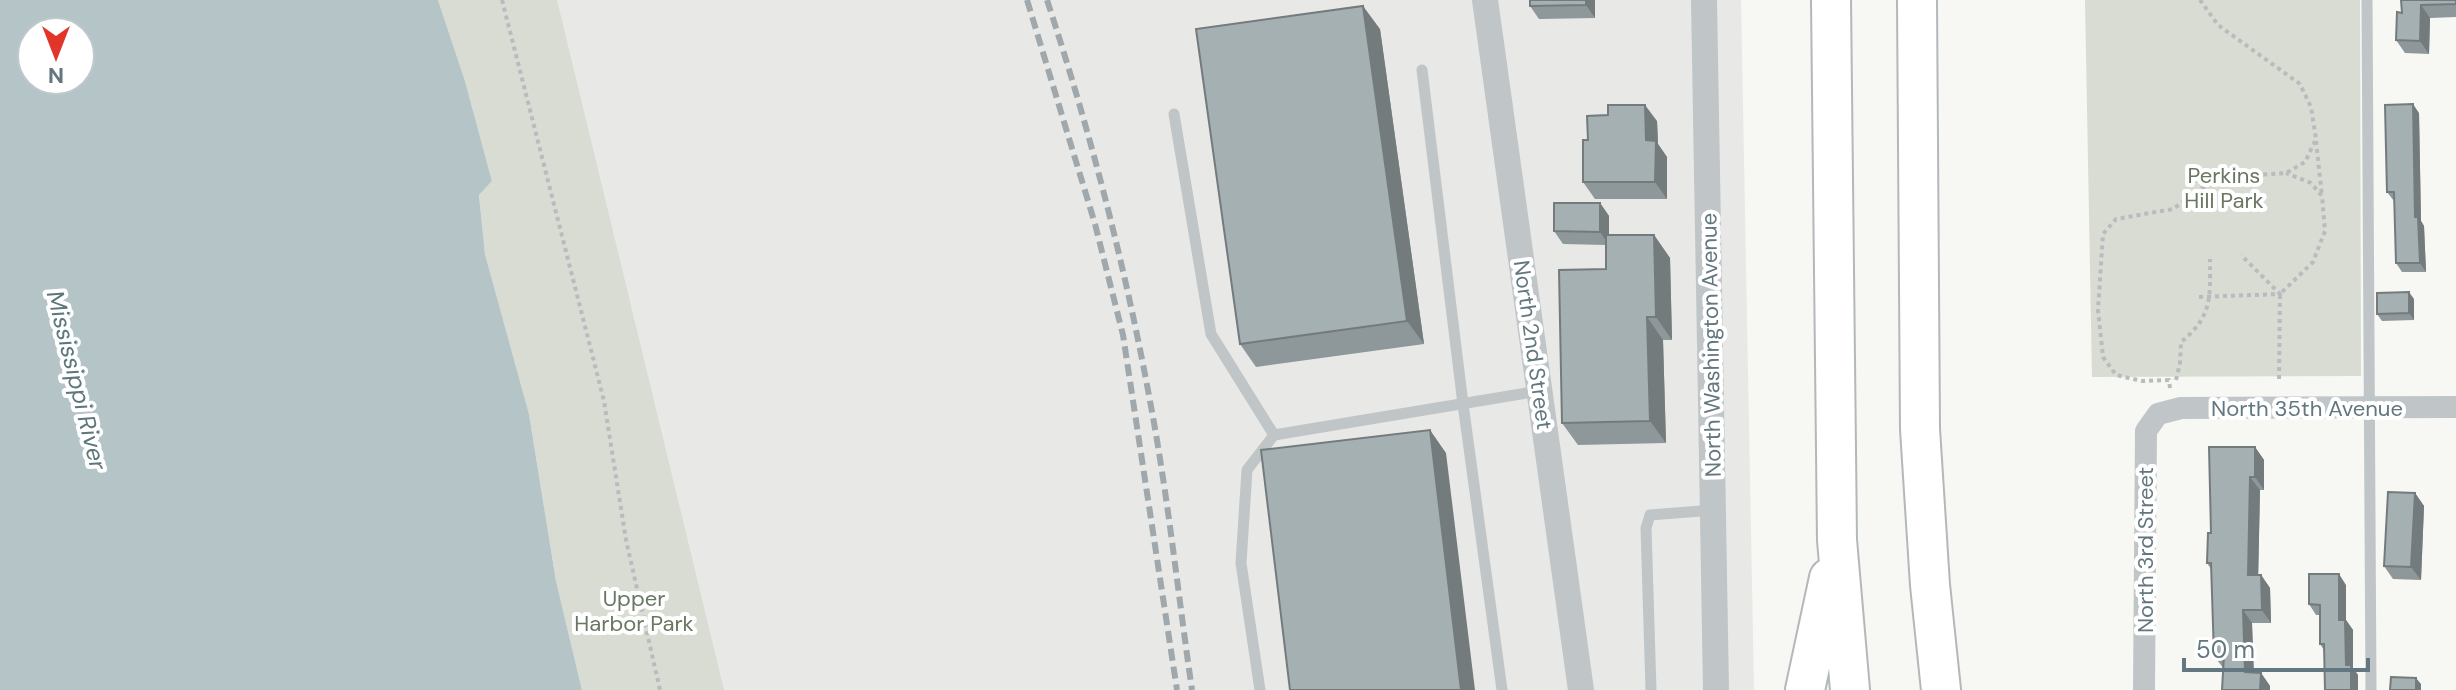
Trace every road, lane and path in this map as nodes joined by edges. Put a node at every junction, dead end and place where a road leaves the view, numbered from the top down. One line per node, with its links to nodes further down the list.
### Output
1 (502, 0): 30 (path)
2 (1485, 0): 21 (street, North 2nd Street)
3 (1704, 0): 28 (street, North Washington Avenue)
4 (1831, 0): 29 (highway)
5 (1917, 0): 26 (highway)
6 (2200, 0): 10 (path)
7 (2367, 0): 24 (lane)
8 (1422, 70): 22 (lane)
9 (1174, 114): 27 (lane)
10 (2316, 139): 11 (path); 12 (path)
11 (2286, 173): 12 (path); 19 (path)
12 (2322, 196): 15 (path)
13 (2241, 255): 15 (path)
14 (2210, 259): 16 (path)
15 (2280, 294): 16 (path); 18 (path)
16 (2210, 296): 17 (path); 20 (path)
17 (2199, 297)
18 (2279, 379)
19 (2169, 380)
20 (2176, 380)
21 (1540, 391): 22 (lane); 33 (street, North 2nd Street)
22 (1463, 404): 27 (lane); 32 (lane)
23 (2456, 407): 24 (street, North 35th Avenue)
24 (2370, 408): 25 (street, North 35th Avenue); 41 (lane)
25 (2158, 414): 40 (street, North 3rd Street)
26 (1920, 429): 38 (highway); 39 (highway)
27 (1274, 435): 31 (lane)
28 (1714, 510): 34 (lane); 35 (street, North Washington Avenue)
29 (1837, 540): 36 (highway); 37 (highway)
30 (660, 690)
31 (1260, 690)
32 (1502, 690)
33 (1581, 690)
34 (1651, 690)
35 (1716, 690)
36 (1805, 690)
37 (1850, 690)
38 (1941, 690)
39 (1959, 690)
40 (2144, 690)
41 (2371, 690)

